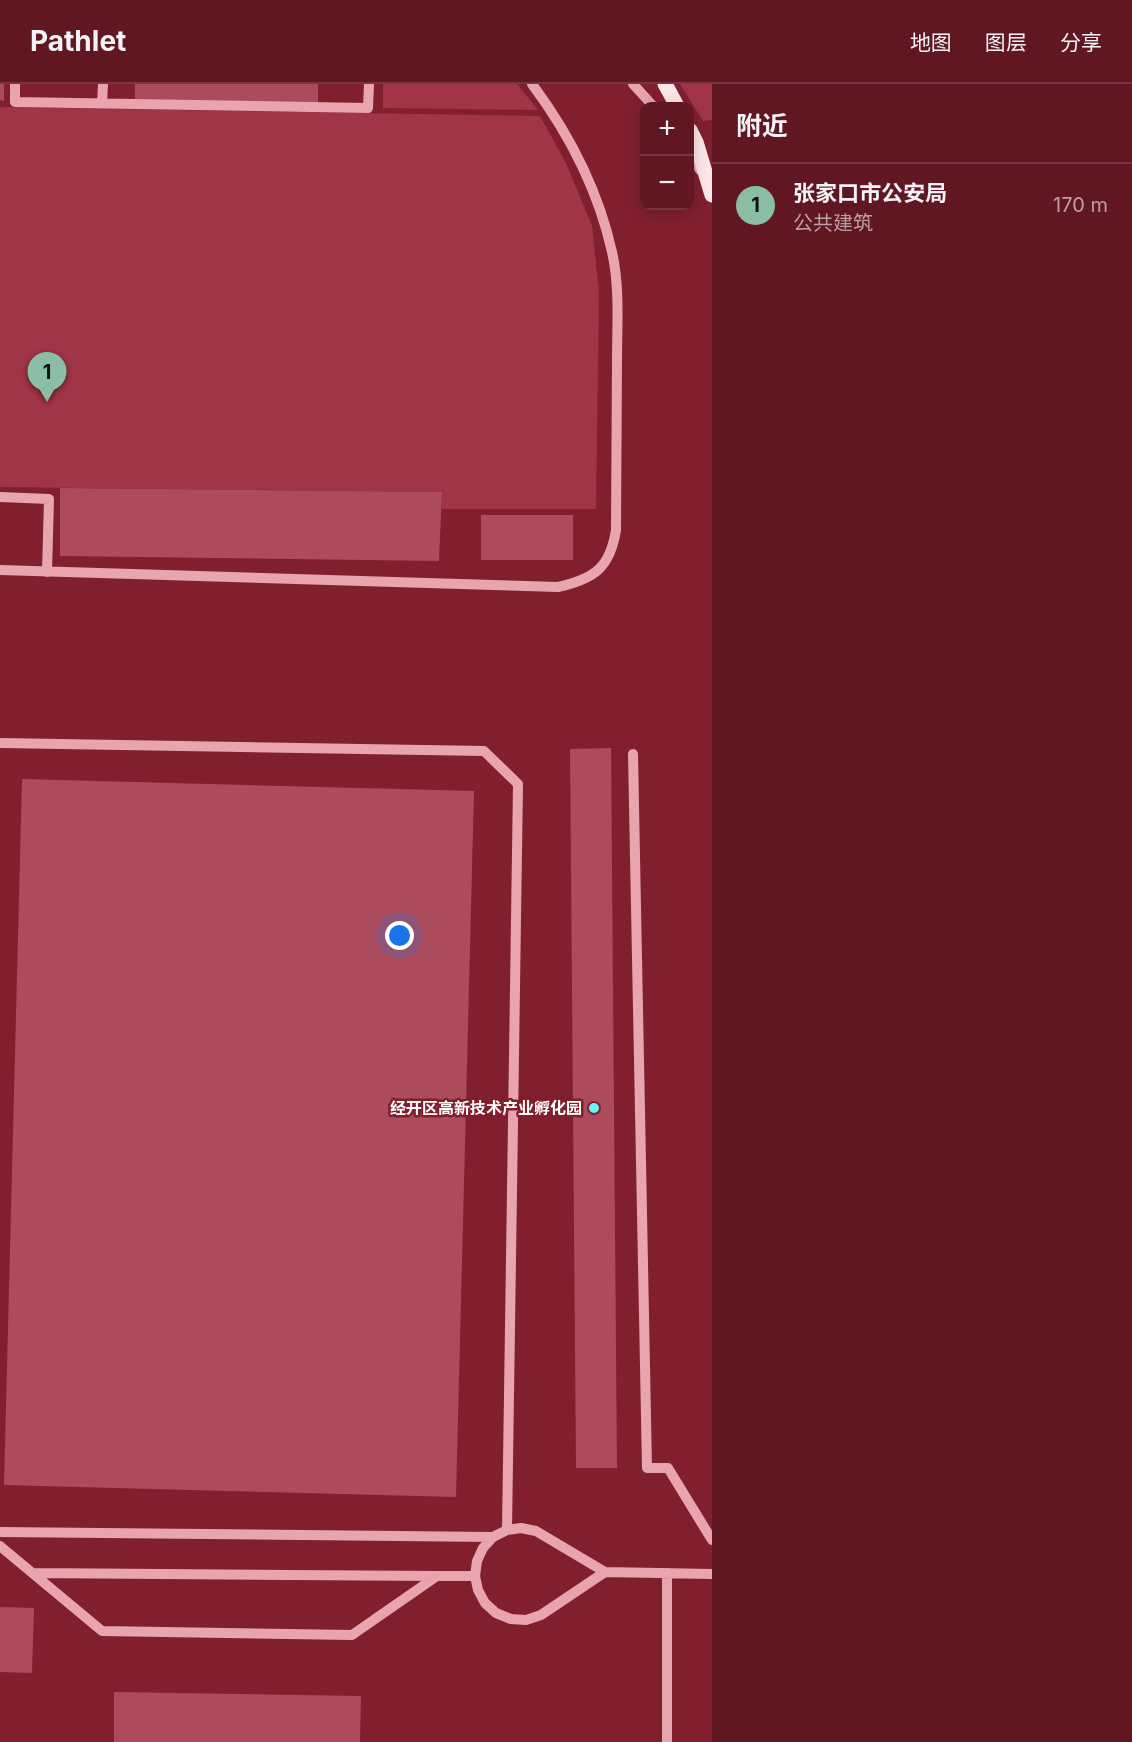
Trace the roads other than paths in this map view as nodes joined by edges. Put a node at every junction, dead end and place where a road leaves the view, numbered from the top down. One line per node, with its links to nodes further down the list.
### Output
1 (15, 84): 9 (street)
2 (103, 84): 9 (street)
3 (369, 84): 9 (street)
4 (532, 84): 15 (street)
5 (633, 84): 7 (street)
6 (665, 84): 8 (main road)
7 (649, 102)
8 (675, 102)
9 (102, 103)
10 (694, 138): 12 (main road)
11 (692, 156): 12 (street)
12 (711, 190)
13 (0, 498): 15 (street)
14 (0, 570): 15 (street)
15 (47, 572)
16 (0, 743): 18 (street)
17 (633, 754): 21 (street)
18 (507, 1530): 20 (street); 23 (street)
19 (0, 1532): 20 (street)
20 (494, 1537): 28 (street)
21 (712, 1540)
22 (0, 1546): 25 (street)
23 (605, 1572): 24 (street); 28 (street)
24 (667, 1573): 26 (street); 29 (street)
25 (33, 1574): 27 (street); 27 (street)
26 (712, 1574)
27 (437, 1576): 28 (street)
28 (475, 1576)
29 (667, 1742)

